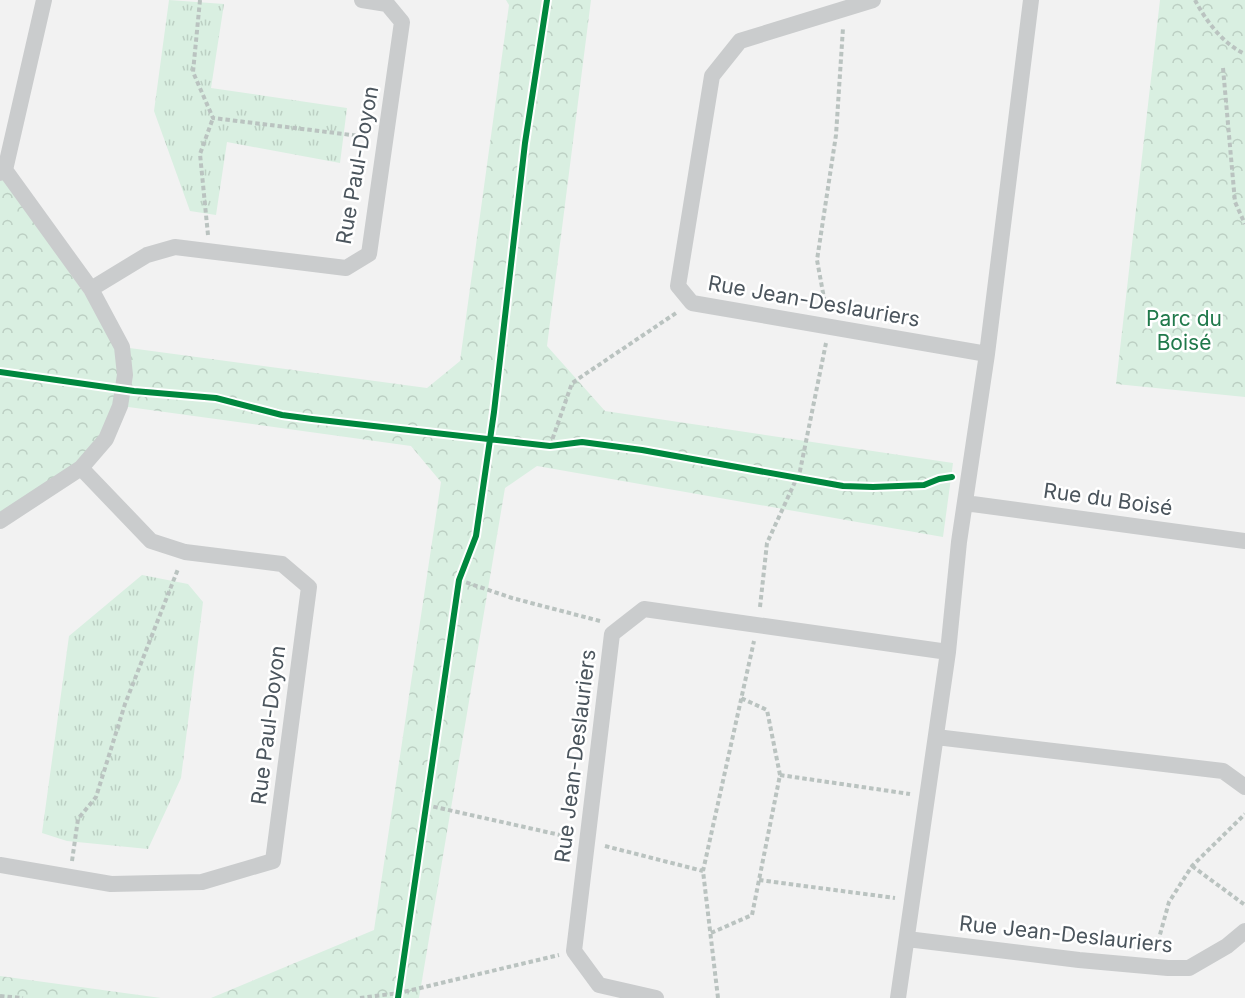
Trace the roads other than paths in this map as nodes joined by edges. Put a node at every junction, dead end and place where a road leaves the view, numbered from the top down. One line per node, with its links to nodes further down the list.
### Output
1 (44, 0): 5 (street)
2 (362, 0): 6 (street, Rue Paul-Doyon)
3 (873, 0): 7 (street, Rue Jean-Deslauriers)
4 (1031, 0): 7 (street)
5 (2, 172): 6 (street)
6 (91, 289): 8 (street)
7 (987, 354): 9 (street)
8 (81, 468): 10 (street); 15 (street, Rue Paul-Doyon)
9 (965, 503): 11 (street, Rue du Boisé); 12 (street)
10 (0, 521)
11 (1245, 541)
12 (948, 652): 13 (street); 18 (street, Rue Jean-Deslauriers)
13 (936, 737): 14 (street); 17 (street)
14 (1245, 787)
15 (0, 865)
16 (1245, 931): 17 (street, Rue Jean-Deslauriers)
17 (907, 939): 19 (street)
18 (656, 998)
19 (898, 998)

